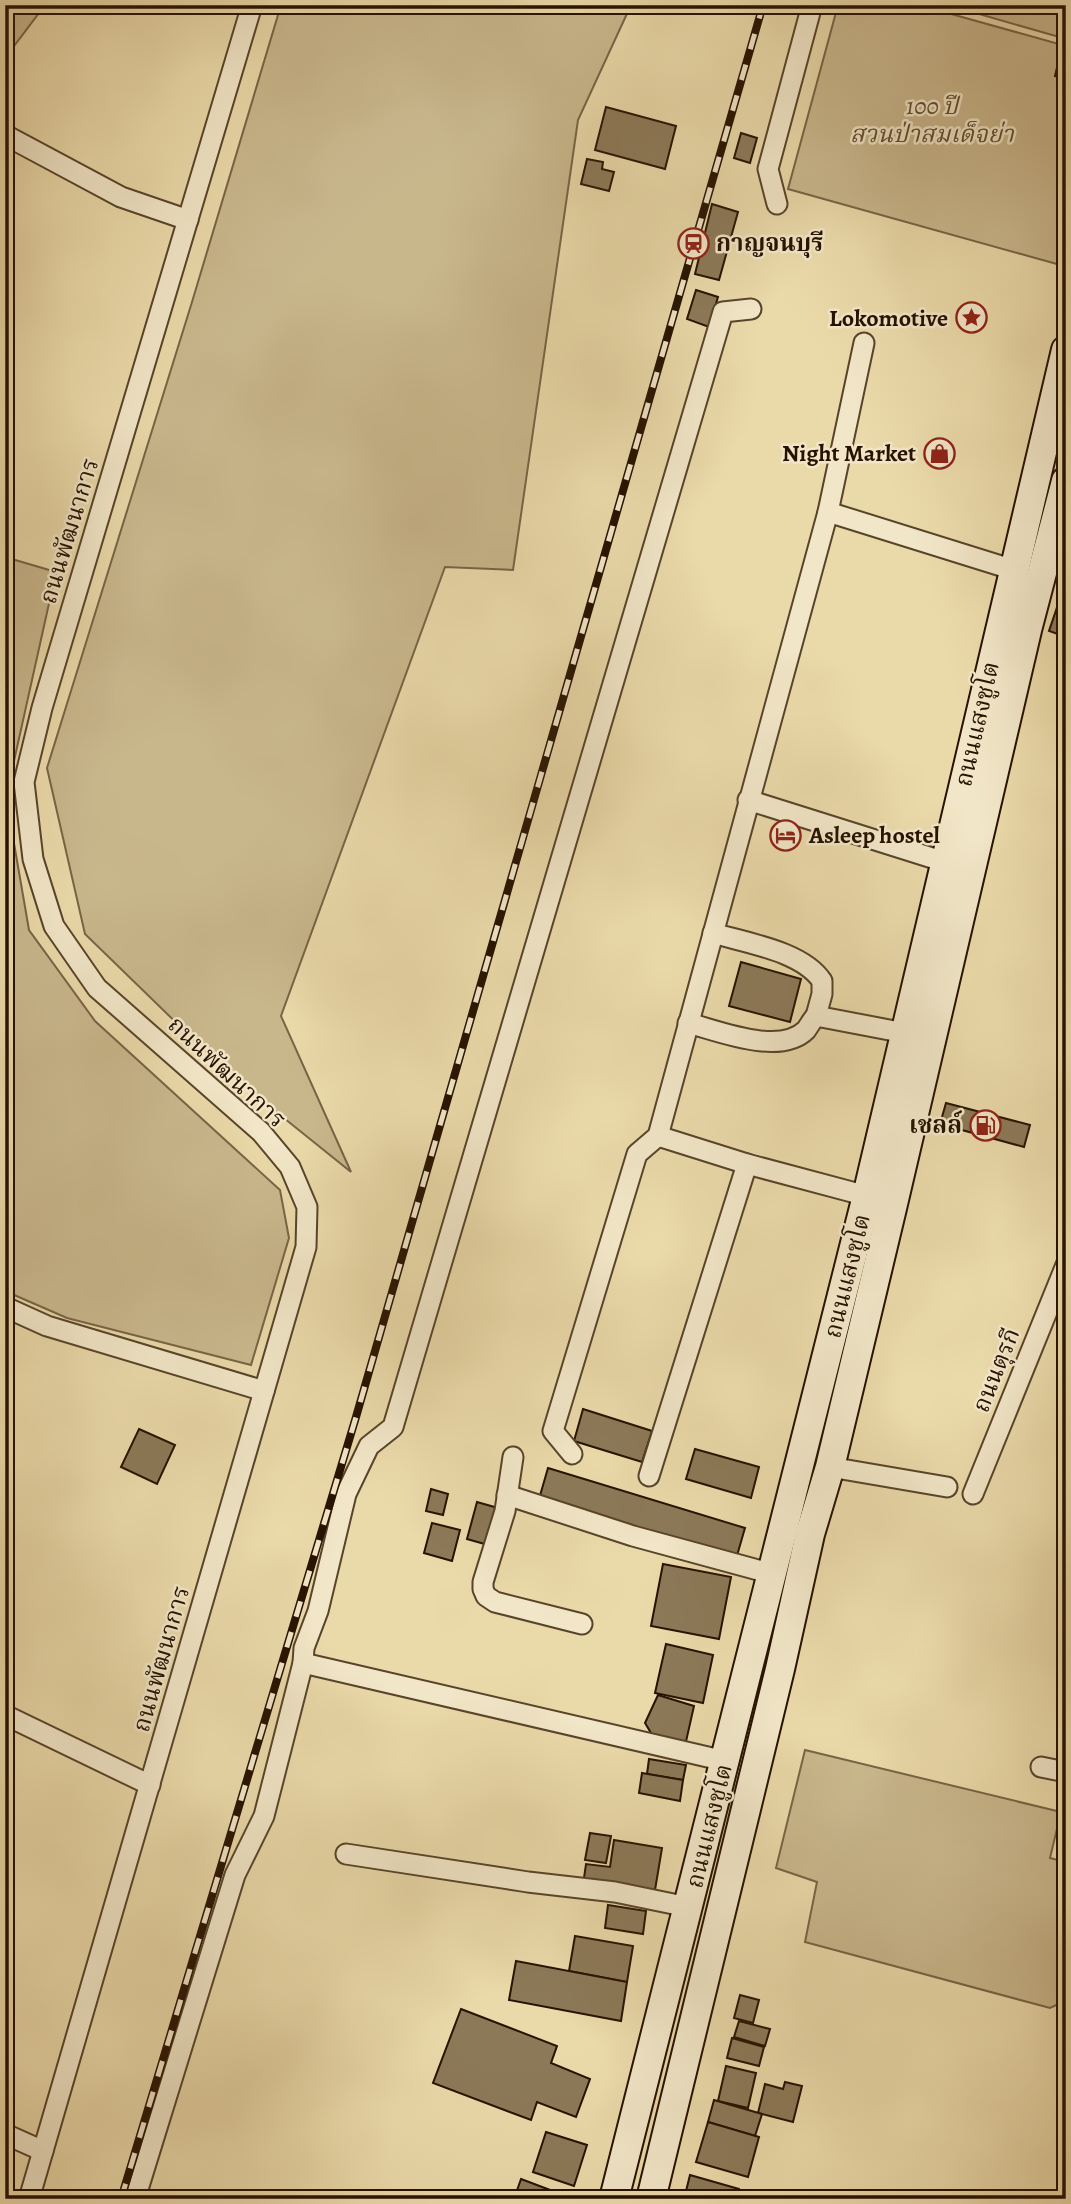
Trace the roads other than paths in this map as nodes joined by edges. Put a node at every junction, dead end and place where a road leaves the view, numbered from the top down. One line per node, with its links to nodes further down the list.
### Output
1 (252, 5): 5 (street, ถนนพัฒนาการ)
2 (812, 5): 4 (street)
3 (5, 135): 5 (street)
4 (777, 205)
5 (188, 220): 26 (street, ถนนพัฒนาการ)
6 (751, 309): 37 (street)
7 (864, 343): 10 (street)
8 (1066, 350): 11 (main road, ถนนแสงชูโต)
9 (1066, 481): 16 (main road, ถนนแสงชูโต)
10 (828, 512): 11 (street); 12 (street)
11 (1014, 570): 13 (main road, ถนนแสงชูโต)
12 (748, 800): 13 (street); 14 (street)
13 (945, 862): 15 (main road, ถนนแสงชูโต)
14 (713, 933): 17 (street); 18 (street)
15 (928, 935): 16 (main road); 19 (main road, ถนนแสงชูโต)
16 (954, 945): 23 (main road, ถนนแสงชูโต)
17 (816, 1016): 18 (street); 19 (street)
18 (688, 1023): 20 (street)
19 (905, 1033): 22 (main road, ถนนแสงชูโต)
20 (658, 1136): 21 (street); 27 (street)
21 (747, 1164): 22 (street); 30 (street)
22 (867, 1196): 23 (main road); 34 (main road, ถนนแสงชูโต)
23 (892, 1208): 29 (main road, ถนนแสงชูโต)
24 (1066, 1265): 32 (street, ถนนตุรกี)
25 (5, 1307): 26 (street)
26 (264, 1391): 43 (street, ถนนพัฒนาการ)
27 (572, 1454)
28 (513, 1457): 33 (street)
29 (830, 1467): 31 (street); 38 (main road, ถนนแสงชูโต)
30 (649, 1476)
31 (947, 1487)
32 (973, 1494)
33 (508, 1495): 34 (street); 35 (street)
34 (773, 1574): 36 (main road, ถนนแสงชูโต)
35 (582, 1624)
36 (750, 1661): 38 (main road); 40 (main road, ถนนแสงชูโต)
37 (303, 1663): 40 (street); 49 (street)
38 (779, 1669): 51 (main road, ถนนแสงชูโต)
39 (5, 1715): 43 (street)
40 (725, 1761): 45 (main road, ถนนแสงชูโต)
41 (1041, 1767): 42 (street)
42 (1066, 1772)
43 (149, 1786): 47 (street, ถนนพัฒนาการ)
44 (346, 1854): 45 (street)
45 (688, 1907): 50 (main road, ถนนแสงชูโต)
46 (5, 2134): 47 (street)
47 (43, 2151): 48 (street, ถนนพัฒนาการ)
48 (29, 2199)
49 (135, 2199)
50 (614, 2199)
51 (651, 2199)

